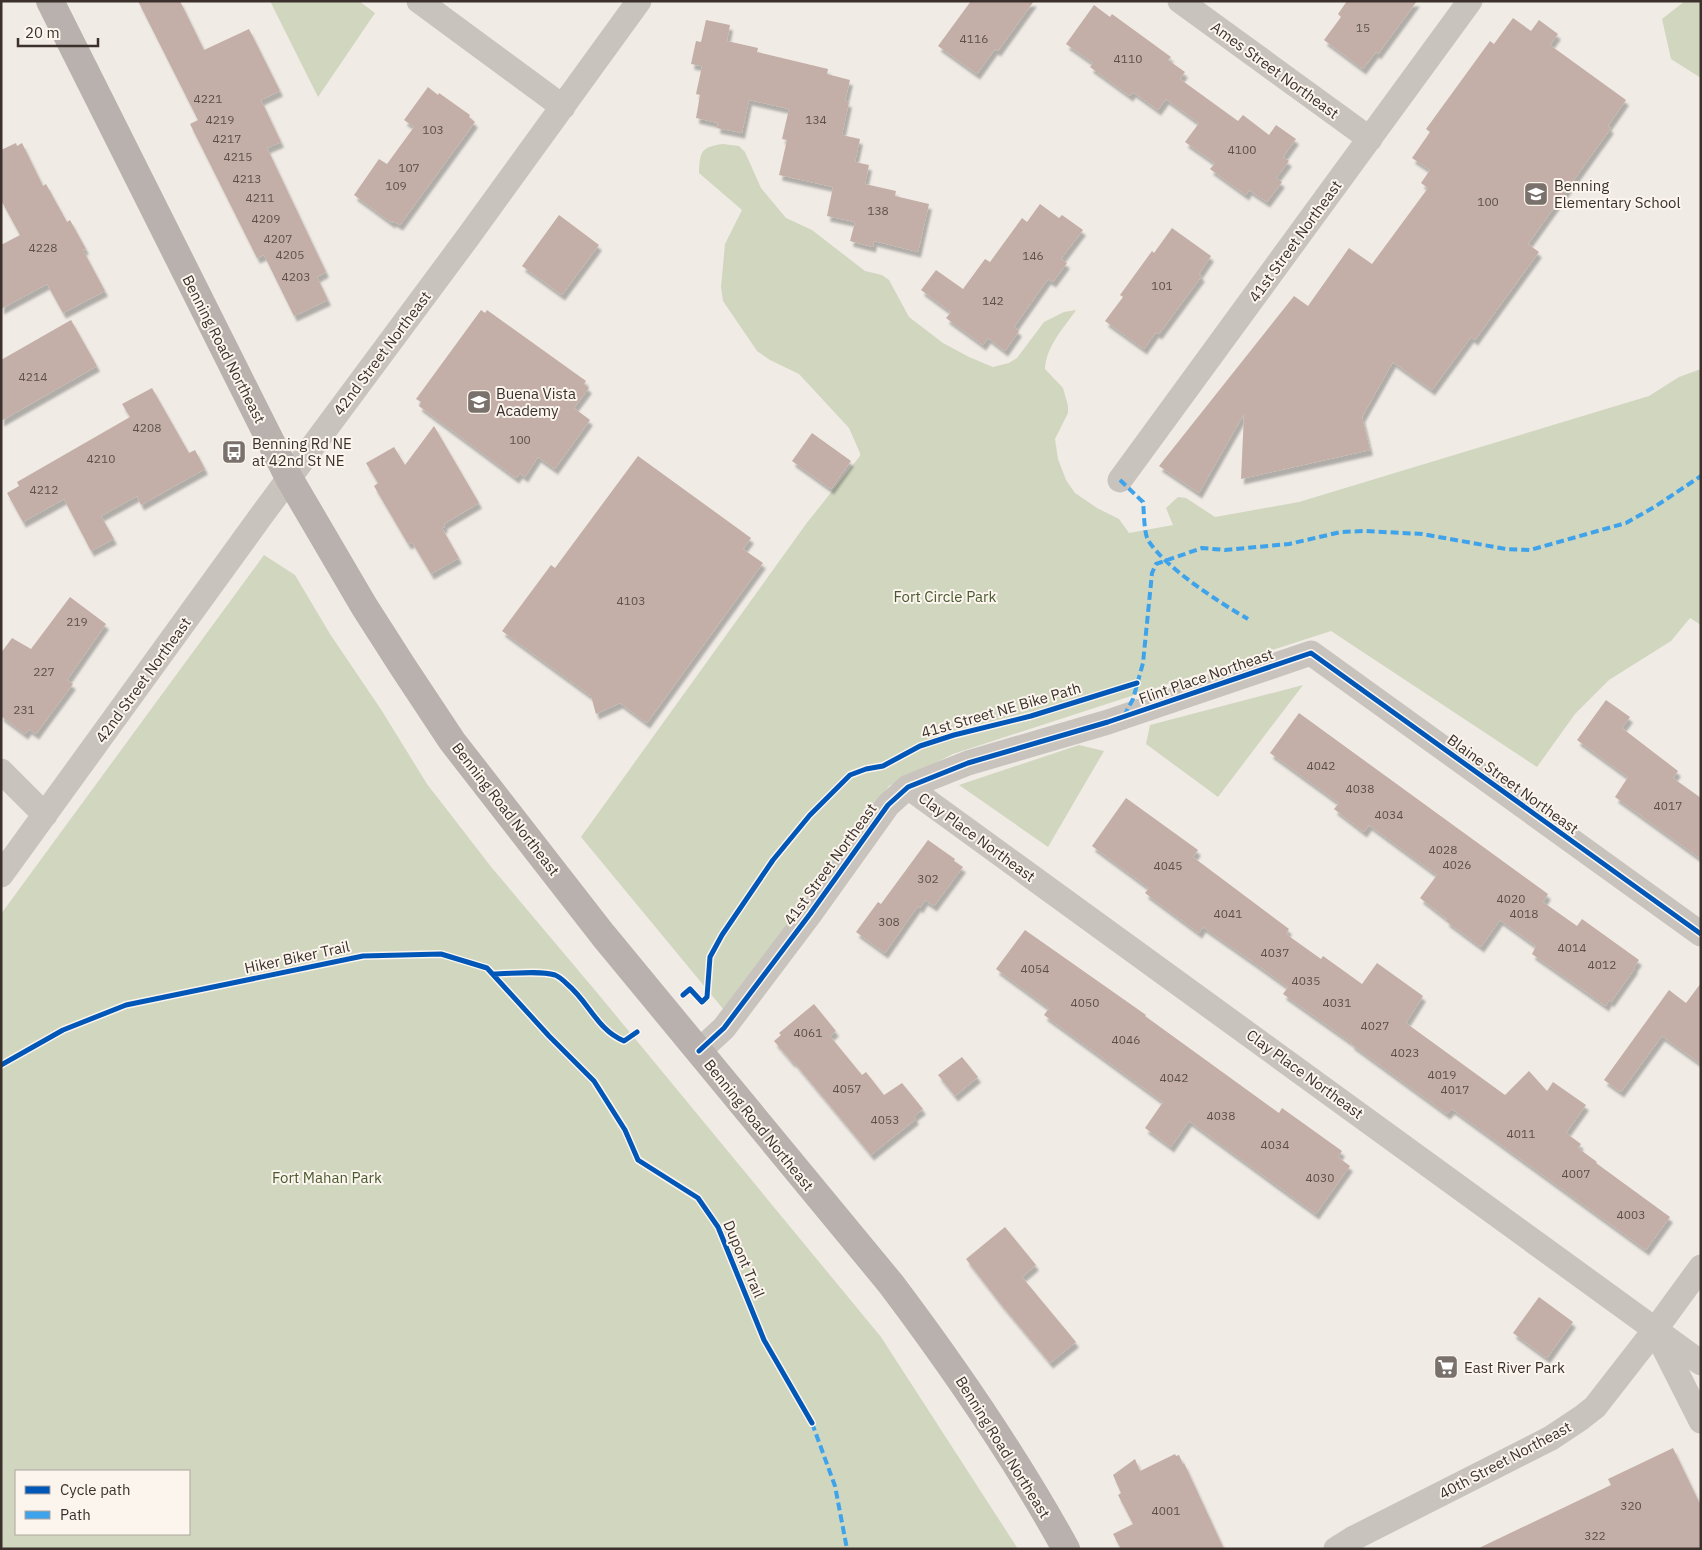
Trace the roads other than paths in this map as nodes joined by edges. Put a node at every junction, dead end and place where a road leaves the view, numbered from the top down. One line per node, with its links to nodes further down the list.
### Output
1 (50, 1): 8 (main road, Benning Road Northeast)
2 (419, 1): 6 (street)
3 (639, 1): 6 (street, 42nd Street Northeast)
4 (1180, 1): 7 (street, Ames Street Northeast)
5 (1470, 1): 7 (street, 41st Street Northeast)
6 (563, 107): 8 (street, 42nd Street Northeast)
7 (1370, 139): 9 (street, 41st Street Northeast)
8 (289, 478): 14 (street, 42nd Street Northeast); 17 (main road, Benning Road Northeast)
9 (1120, 480)
10 (1312, 653): 11 (street, Flint Place Northeast); 16 (street, Blaine Street Northeast)
11 (1108, 722): 13 (street, 41st Street Northeast)
12 (1, 771): 14 (street)
13 (908, 787): 17 (street, 41st Street Northeast); 19 (street, Clay Place Northeast)
14 (45, 815): 15 (street, 42nd Street Northeast)
15 (1, 875)
16 (1701, 934)
17 (699, 1051): 22 (main road, Benning Road Northeast)
18 (1701, 1267): 19 (street, 40th Street Northeast)
19 (1655, 1330): 20 (street, Clay Place Northeast); 21 (street); 23 (street, 40th Street Northeast)
20 (1701, 1363)
21 (1701, 1421)
22 (1066, 1549)
23 (1336, 1549)

